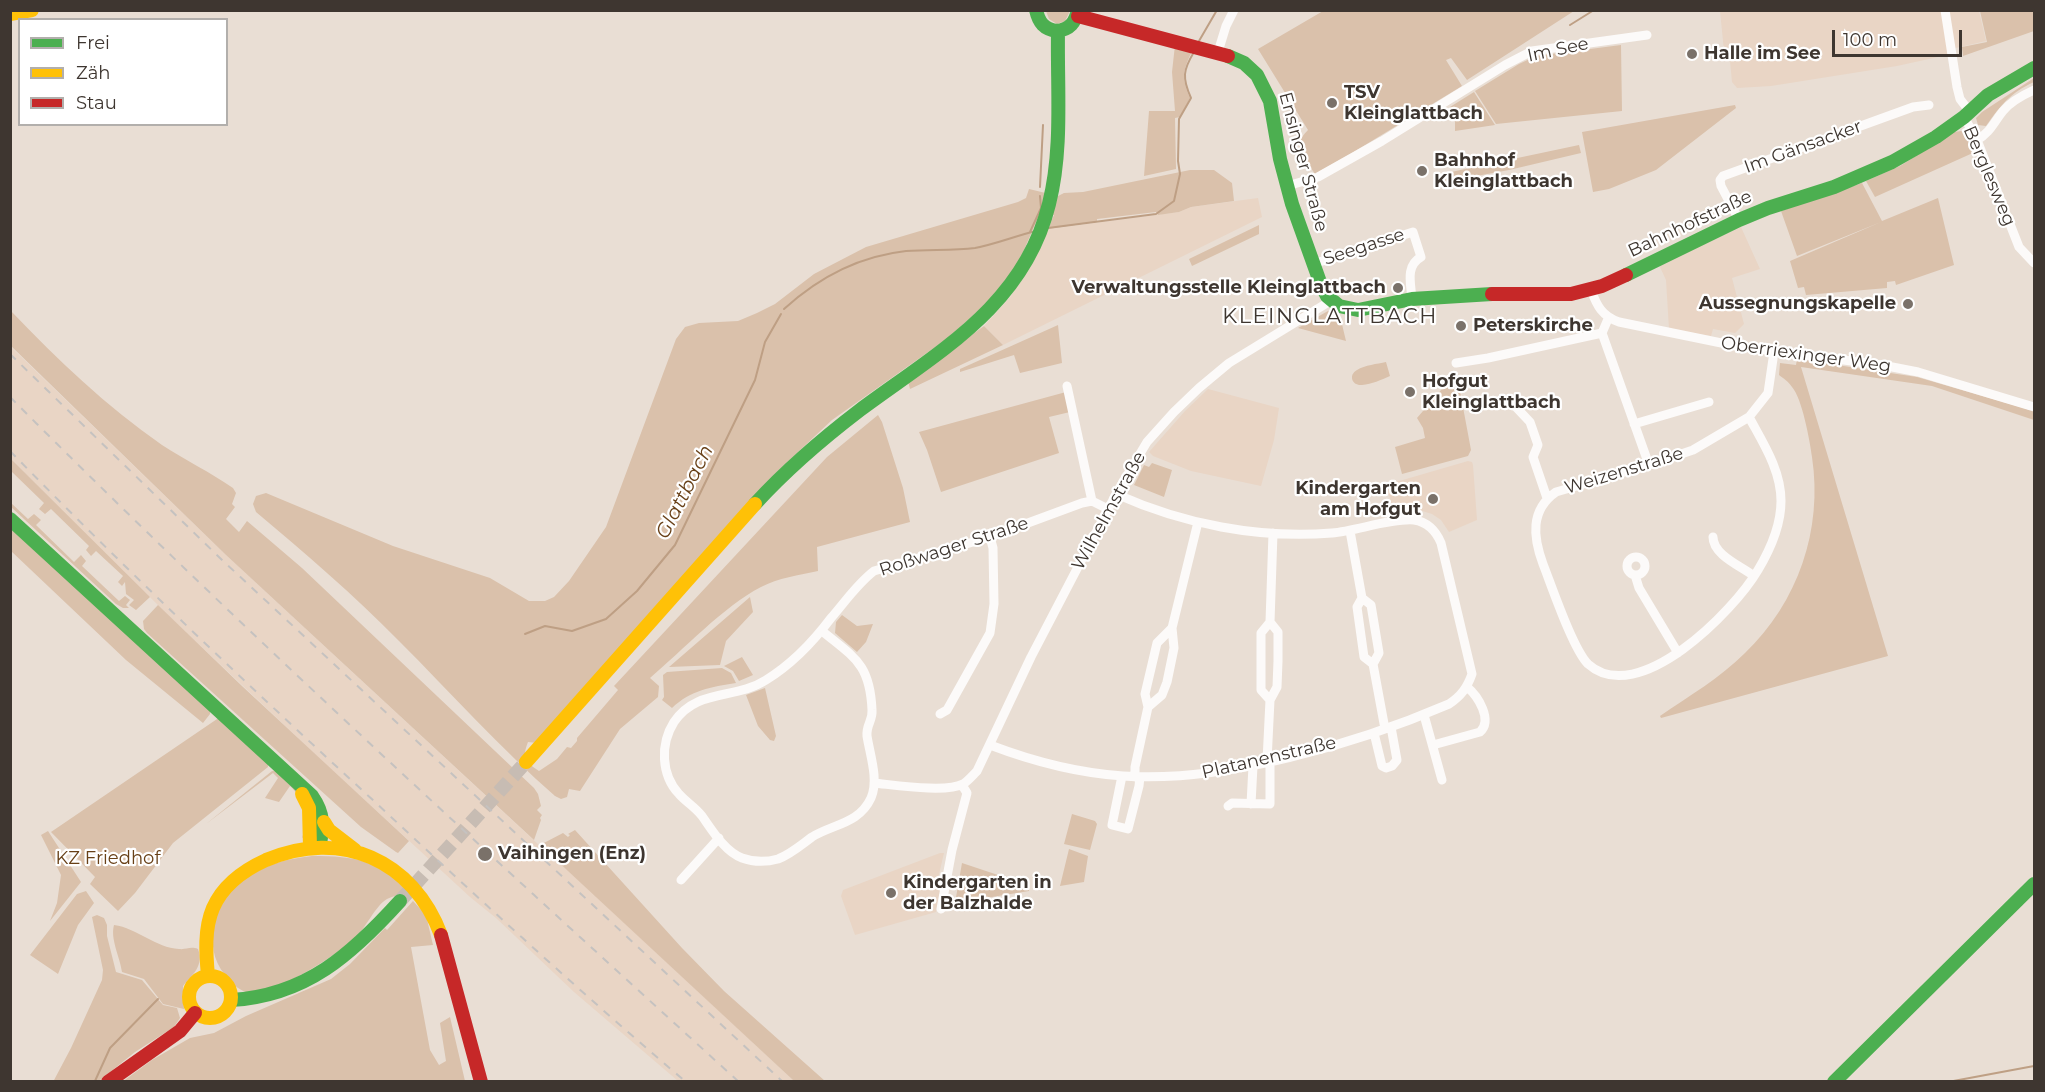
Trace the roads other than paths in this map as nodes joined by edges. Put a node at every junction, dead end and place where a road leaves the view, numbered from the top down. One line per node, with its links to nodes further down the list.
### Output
1 (32, 10): 6 (main road)
2 (1036, 10): 7 (main road)
3 (1234, 10): 9 (street)
4 (1945, 10): 13 (street, Berglesweg)
5 (1078, 13): 7 (main road); 9 (main road, Ensinger Straße)
6 (10, 14)
7 (1059, 32): 61 (main road)
8 (1647, 35): 15 (street, Im See)
9 (1218, 52): 15 (main road, Ensinger Straße)
10 (2034, 68): 13 (main road, Bahnhofstraße)
11 (2034, 90): 14 (street)
12 (1929, 105): 16 (street, Im Gänsacker)
13 (1967, 115): 14 (street, Berglesweg); 16 (main road, Bahnhofstraße)
14 (1977, 140): 17 (street, Berglesweg)
15 (1287, 186): 18 (main road, Ensinger Straße)
16 (1739, 220): 19 (main road, Bahnhofstraße)
17 (2034, 262)
18 (1313, 264): 20 (street, Seegasse); 21 (main road, Ensinger Straße)
19 (1591, 290): 20 (main road, Bahnhofstraße); 22 (street)
20 (1412, 299): 21 (main road, Bahnhofstraße)
21 (1332, 300): 33 (street, Wilhelmstraße)
22 (1608, 319): 23 (street); 24 (street, Oberriexinger Weg)
23 (1602, 333): 25 (street); 31 (street)
24 (1774, 352): 29 (street, Oberriexinger Weg); 30 (street, Weizenstraße)
25 (1456, 363)
26 (1067, 386): 35 (street)
27 (1709, 402): 31 (street)
28 (1513, 404): 34 (street)
29 (2034, 407)
30 (1749, 417): 32 (street, Weizenstraße); 44 (street, Weizenstraße)
31 (1634, 424): 32 (street)
32 (1649, 465): 34 (street, Weizenstraße)
33 (1116, 494): 36 (street, Wilhelmstraße); 38 (street)
34 (1547, 498): 49 (street, Weizenstraße)
35 (1092, 501): 36 (street); 41 (street, Roßwager Straße)
36 (1108, 510): 58 (street, Wilhelmstraße)
37 (10, 519): 66 (main road)
38 (1198, 522): 40 (street); 47 (street)
39 (1350, 531): 40 (street); 45 (street); 51 (street)
40 (1273, 533): 46 (street)
41 (990, 537): 48 (street, Roßwager Straße); 54 (street)
42 (1713, 537): 44 (street)
43 (1635, 574): 49 (street)
44 (1754, 576): 49 (street, Weizenstraße)
45 (1362, 598): 50 (street); 50 (street)
46 (1270, 622): 52 (street); 52 (street)
47 (1172, 628): 53 (street); 53 (street)
48 (822, 631): 67 (street); 72 (street, Roßwager Straße)
49 (1678, 653)
50 (1373, 664): 56 (street)
51 (1467, 687): 55 (street, Platanenstraße); 59 (street)
52 (1270, 700): 60 (street)
53 (1148, 706): 64 (street)
54 (940, 714)
55 (1424, 715): 56 (street, Platanenstraße); 59 (street)
56 (1388, 728): 57 (street, Platanenstraße); 57 (street)
57 (1374, 733): 60 (street, Platanenstraße)
58 (990, 745): 63 (street, Platanenstraße); 68 (street, Wilhelmstraße)
59 (1433, 745): 65 (street)
60 (1269, 761): 62 (street, Platanenstraße); 69 (street)
61 (526, 762)
62 (1253, 766): 64 (street, Platanenstraße); 69 (street)
63 (1122, 776): 64 (street, Platanenstraße); 64 (street)
64 (1137, 777)
65 (1442, 780)
66 (295, 782): 71 (main road); 73 (main road)
67 (874, 783): 68 (street); 72 (street, Roßwager Straße)
68 (962, 785): 78 (street)
69 (1251, 804): 70 (street)
70 (1228, 806)
71 (324, 822): 73 (main road); 74 (main road)
72 (719, 838): 75 (street)
73 (315, 847): 74 (main road); 79 (main road)
74 (359, 853): 83 (main road)
75 (681, 880)
76 (2034, 884): 84 (main road)
77 (400, 901): 80 (main road)
78 (941, 909)
79 (208, 976): 80 (main road); 81 (main road)
80 (231, 1000): 81 (main road)
81 (195, 1013): 82 (main road)
82 (111, 1081)
83 (481, 1082)
84 (1834, 1082)

